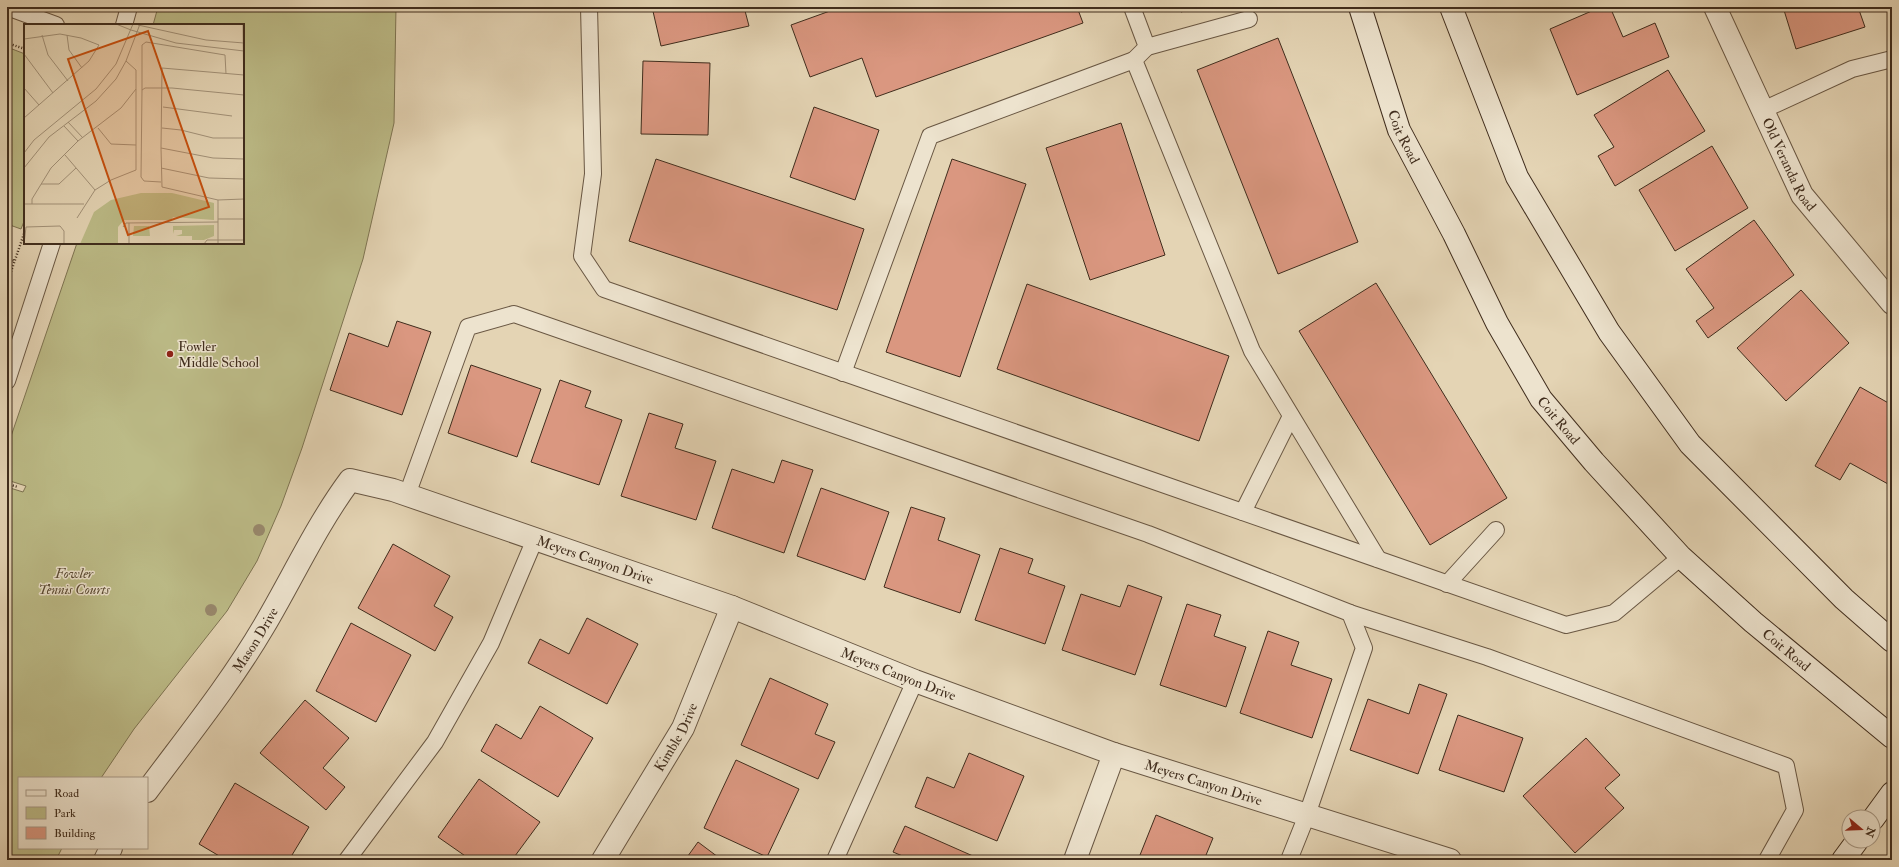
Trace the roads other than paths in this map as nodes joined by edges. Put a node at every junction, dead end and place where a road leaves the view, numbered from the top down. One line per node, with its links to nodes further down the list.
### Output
1 (7, 7): 9 (lane)
2 (129, 7): 10 (lane)
3 (589, 7): 17 (lane)
4 (1132, 7): 11 (lane)
5 (1360, 7): 25 (street, Coit Road)
6 (1451, 7): 30 (street)
7 (1715, 7): 14 (street, Old Veranda Road)
8 (1250, 19): 11 (lane)
9 (53, 24)
10 (124, 24)
11 (1147, 47): 13 (lane)
12 (1892, 59): 14 (lane)
13 (1134, 60): 17 (lane); 19 (lane)
14 (1763, 110): 16 (street, Old Veranda Road)
15 (52, 244): 18 (lane)
16 (1892, 303)
17 (843, 372): 22 (lane)
18 (7, 381)
19 (1291, 416): 22 (lane); 26 (lane)
20 (350, 480): 21 (street, Meyers Canyon Drive); 34 (street, Mason Drive)
21 (407, 495): 24 (street, Meyers Canyon Drive); 29 (lane)
22 (1243, 512): 26 (lane)
23 (1496, 530): 27 (lane)
24 (536, 539): 28 (street, Meyers Canyon Drive); 41 (lane)
25 (1681, 557): 27 (lane); 32 (street, Coit Road)
26 (1378, 559): 27 (lane)
27 (1446, 584)
28 (732, 607): 31 (street, Meyers Canyon Drive); 42 (street, Kimble Drive)
29 (1350, 613): 37 (lane); 47 (lane)
30 (1892, 641)
31 (915, 681): 33 (street, Meyers Canyon Drive); 43 (lane)
32 (1892, 736)
33 (1114, 754): 37 (street, Meyers Canyon Drive); 44 (street)
34 (148, 790)
35 (1892, 793): 36 (street)
36 (1880, 809)
37 (1306, 815): 45 (lane); 46 (street, Meyers Canyon Drive)
38 (111, 849): 40 (street)
39 (1851, 849): 48 (street)
40 (105, 860)
41 (347, 860)
42 (603, 860)
43 (835, 860)
44 (1075, 860)
45 (1289, 860)
46 (1450, 860)
47 (1767, 860)
48 (1843, 860)

